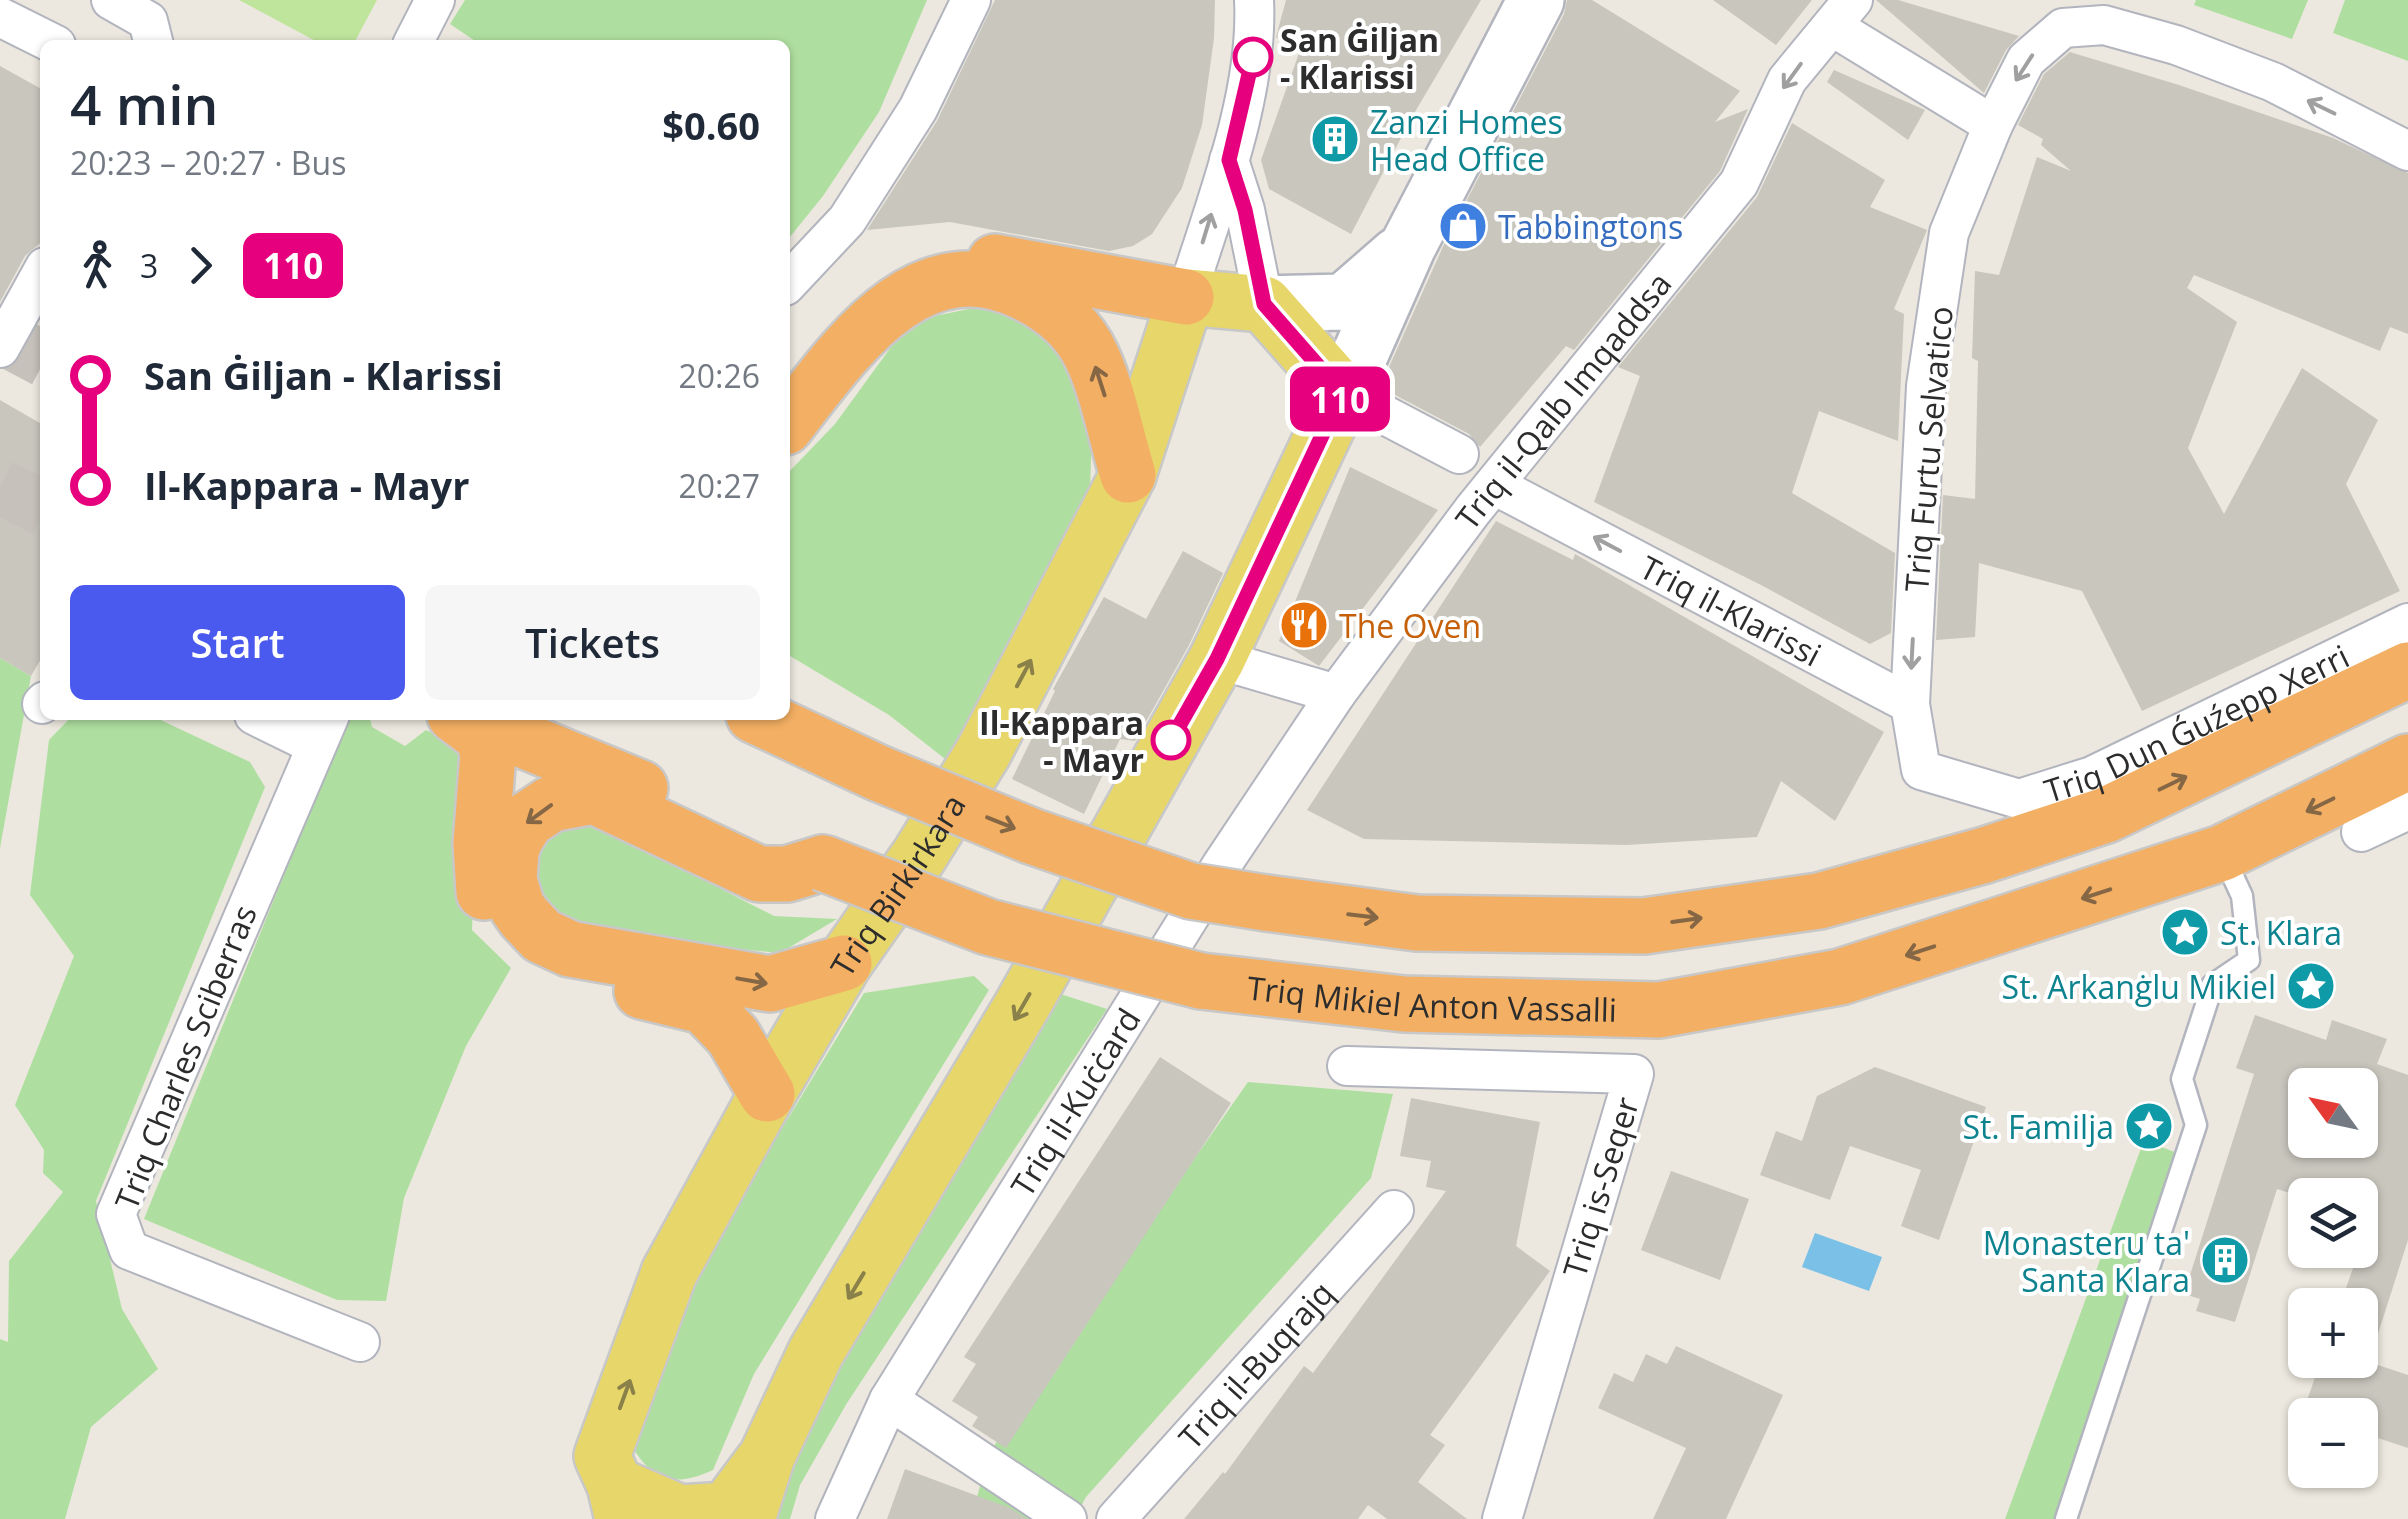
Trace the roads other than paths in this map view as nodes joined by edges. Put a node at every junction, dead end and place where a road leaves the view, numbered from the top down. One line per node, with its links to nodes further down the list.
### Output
1 (110, 0): 9 (street)
2 (435, 0): 10 (street)
3 (971, 0): 16 (street)
4 (1536, 0): 14 (main road, Triq Birkirkara)
5 (1255, 2): 13 (street)
6 (1843, 13): 11 (street); 25 (street, Triq il-Qalb Imqaddsa, one-way to 25)
7 (0, 17): 8 (street)
8 (46, 40)
9 (153, 40)
10 (415, 40)
11 (1993, 125): 12 (street, Triq Furtu Selvatico, one-way to 11); 31 (street, Triq Furtu Selvatico, one-way to 31)
12 (2408, 150)
13 (1229, 160): 17 (street, one-way to 13); 18 (street)
14 (1408, 246): 18 (main road, Triq Birkirkara); 21 (main road, Triq Birkirkara)
15 (40, 276): 19 (street)
16 (790, 281)
17 (1186, 297): 18 (main road, Triq Birkirkara); 20 (highway); 24 (main road, Triq Birkirkara)
18 (1264, 304): 21 (main road)
19 (0, 348)
20 (790, 385)
21 (1342, 393): 23 (street); 27 (main road, Triq Birkirkara)
22 (790, 421): 24 (highway, one-way to 22)
23 (1459, 454)
24 (1128, 475): 44 (main road, Triq Birkirkara, one-way to 24)
25 (1494, 485): 30 (street, Triq il-Qalb Imqaddsa); 31 (street, Triq il-Klarissi, one-way to 25)
26 (2408, 622): 39 (street, Triq Dun Ǵuźepp Xerri)
27 (1217, 659): 30 (street); 50 (main road, Triq Birkirkara, one-way to 50)
28 (2408, 670): 39 (highway, one-way to 28)
29 (790, 689): 38 (highway)
30 (1336, 694): 49 (street, Triq il-Kuċċard)
31 (1910, 704): 39 (street, Triq Dun Ǵuźepp Xerri)
32 (277, 720): 36 (street, Triq Charles Sciberras)
33 (464, 720): 46 (highway)
34 (470, 720): 43 (highway, Triq Mikiel Anton Vassalli)
35 (765, 720): 38 (highway)
36 (322, 730): 48 (street, Triq Charles Sciberras)
37 (2408, 762): 42 (highway, Triq Mikiel Anton Vassalli, one-way to 42)
38 (878, 773): 39 (highway, one-way to 39, bridge)
39 (2099, 796)
40 (2408, 810): 41 (street)
41 (2361, 832)
42 (2222, 853): 43 (highway, Triq Mikiel Anton Vassalli, one-way to 43, bridge); 57 (lane)
43 (823, 862): 44 (highway, one-way to 44)
44 (844, 964): 46 (main road, Triq Birkirkara)
45 (1347, 1066): 56 (street, Triq is-Seqer)
46 (767, 1094): 51 (main road, Triq Birkirkara, one-way to 46)
47 (1394, 1210): 55 (street, Triq il-Buqrajq)
48 (360, 1342)
49 (889, 1400): 53 (street, Triq il-Kuċċard); 54 (street)
50 (768, 1456): 51 (main road, Triq Birkirkara); 52 (main road, Triq Birkirkara)
51 (608, 1495)
52 (747, 1519)
53 (835, 1519)
54 (1067, 1519)
55 (1116, 1519)
56 (1502, 1519)
57 (2066, 1519)

